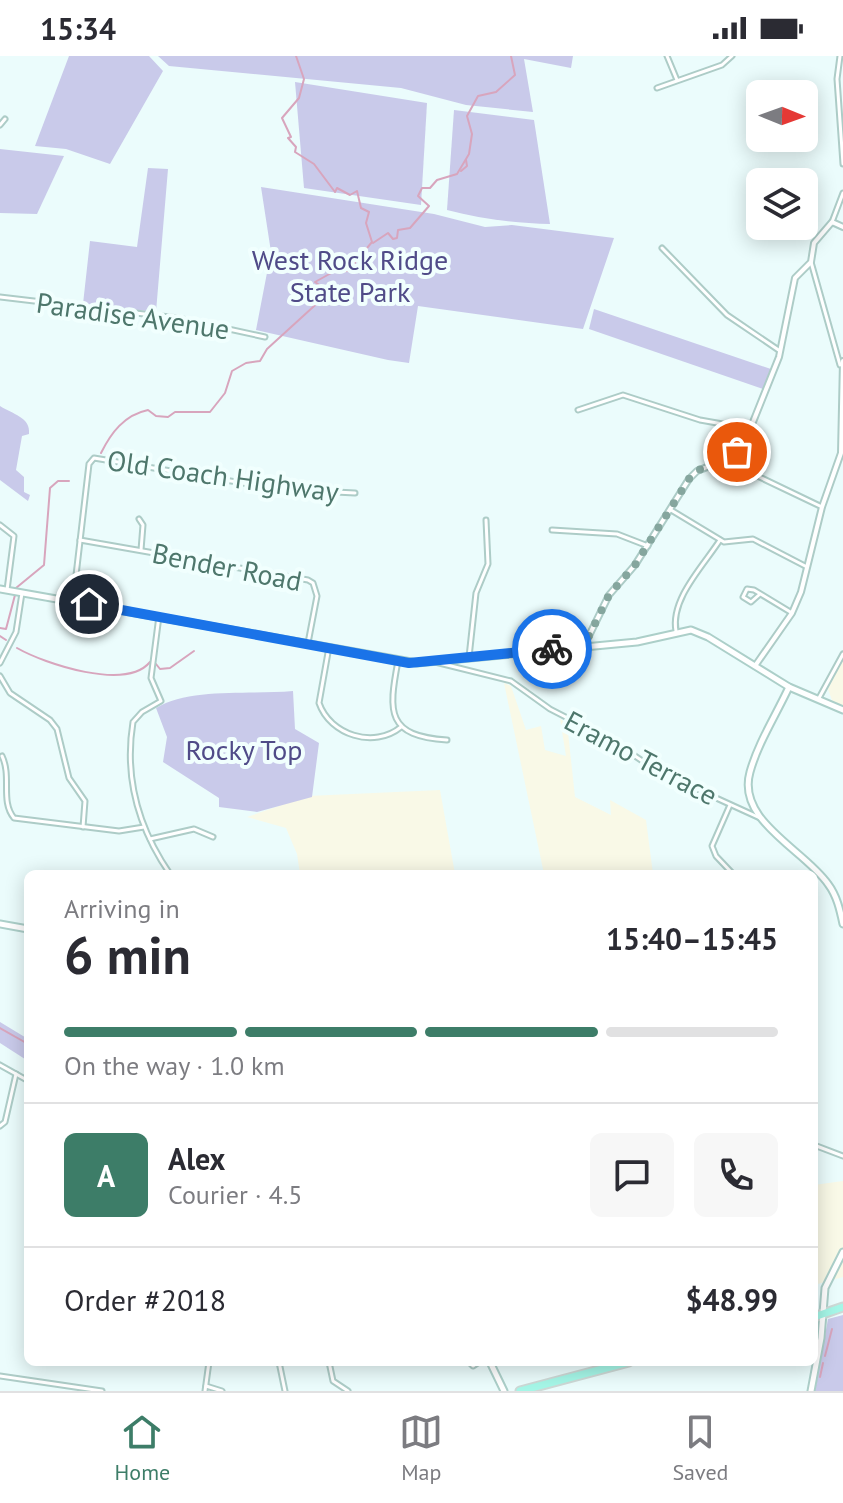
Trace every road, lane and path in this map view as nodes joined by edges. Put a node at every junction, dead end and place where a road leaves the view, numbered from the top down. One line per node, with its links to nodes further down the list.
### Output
1 (667, 56): 4 (street)
2 (732, 56): 4 (street)
3 (840, 56): 7 (street)
4 (677, 80): 5 (street)
5 (657, 88)
6 (5, 119): 8 (street)
7 (842, 123): 9 (street)
8 (0, 125)
9 (843, 164)
10 (843, 193): 11 (street)
11 (832, 222): 12 (street); 14 (street)
12 (843, 227)
13 (662, 248): 17 (street)
14 (811, 262): 17 (street); 18 (street)
15 (0, 297): 16 (street, Paradise Avenue)
16 (265, 337)
17 (780, 351): 20 (street)
18 (842, 363): 23 (street)
19 (578, 410): 20 (street)
20 (751, 429): 21 (street)
21 (726, 461): 23 (street); 24 (street)
22 (355, 493): 29 (street, Old Coach Highway)
23 (822, 507): 33 (street)
24 (671, 510): 30 (street); 31 (street)
25 (139, 519): 32 (street)
26 (486, 520): 45 (street)
27 (0, 525): 34 (street)
28 (552, 530): 31 (street)
29 (80, 540): 32 (street, Bender Road); 37 (street)
30 (720, 540): 33 (street); 40 (street)
31 (648, 546): 42 (street)
32 (141, 550): 41 (street, Bender Road)
33 (807, 567): 38 (street)
34 (3, 589): 35 (main road)
35 (22, 593): 37 (main road); 48 (street)
36 (760, 594): 38 (street)
37 (73, 601): 39 (main road)
38 (792, 613): 49 (street)
39 (159, 616): 41 (main road); 60 (street)
40 (677, 632): 42 (main road); 49 (main road)
41 (308, 643): 43 (main road)
42 (584, 646): 45 (main road)
43 (329, 647): 46 (main road); 54 (street)
44 (843, 654): 52 (street)
45 (469, 657): 47 (main road)
46 (398, 661): 47 (main road); 54 (street)
47 (435, 662): 57 (street, Eramo Terrace)
48 (0, 663)
49 (755, 666): 51 (main road)
50 (0, 676): 59 (street)
51 (789, 687): 52 (main road); 58 (main road)
52 (819, 698): 53 (main road)
53 (843, 710)
54 (401, 727): 55 (street)
55 (447, 740)
56 (2, 756): 59 (street)
57 (730, 805): 58 (street, Eramo Terrace); 64 (street)
58 (760, 818): 65 (main road)
59 (83, 827): 60 (street)
60 (144, 827): 62 (street)
61 (213, 837): 62 (street)
62 (150, 839): 63 (street)
63 (167, 870)
64 (729, 870)
65 (817, 870)
66 (818, 871): 68 (main road)
67 (0, 924): 69 (main road)
68 (843, 924)
69 (24, 928)
70 (0, 1065): 71 (street)
71 (16, 1074): 72 (street); 73 (street)
72 (24, 1078)
73 (0, 1126)
74 (818, 1147): 75 (street)
75 (843, 1156)
76 (843, 1252): 78 (main road)
77 (843, 1307): 78 (highway)
78 (818, 1315)
79 (209, 1366): 86 (street)
80 (280, 1366): 89 (street)
81 (330, 1366): 90 (street)
82 (492, 1366): 91 (main road)
83 (614, 1366): 92 (highway)
84 (815, 1366): 93 (main road)
85 (0, 1376): 87 (street)
86 (206, 1389): 88 (street)
87 (102, 1391)
88 (222, 1391)
89 (285, 1391)
90 (348, 1391)
91 (504, 1391)
92 (520, 1391)
93 (811, 1391)

